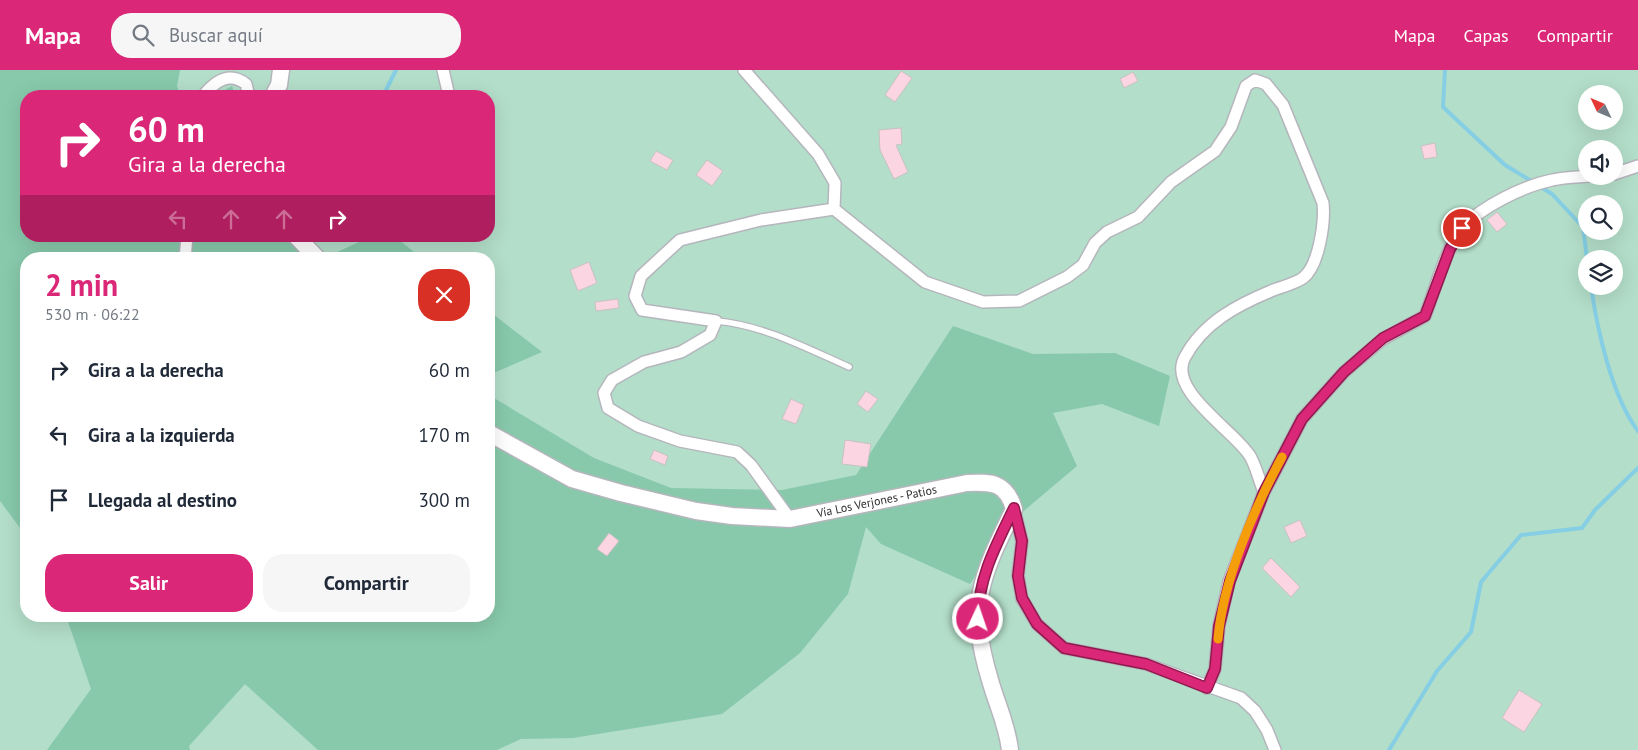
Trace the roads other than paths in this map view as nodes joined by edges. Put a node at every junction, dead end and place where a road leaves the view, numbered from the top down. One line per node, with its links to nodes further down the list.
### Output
1 (281, 70): 6 (street)
2 (443, 70): 7 (street)
3 (744, 70): 11 (street)
4 (209, 90): 5 (street)
5 (248, 90)
6 (276, 90)
7 (448, 90)
8 (1638, 166): 9 (street)
9 (1623, 171)
10 (1578, 177): 17 (street)
11 (834, 210): 14 (street); 17 (street)
12 (302, 242): 13 (street)
13 (311, 252)
14 (716, 321): 15 (lane); 19 (street)
15 (849, 367)
16 (495, 436): 19 (street, Vía Los Verjones - Patios)
17 (1264, 492): 20 (street)
18 (1014, 508): 19 (street, Vía Los Verjones - Patios); 20 (street); 21 (street)
19 (790, 519)
20 (1207, 688): 22 (street)
21 (1010, 750)
22 (1275, 750)

